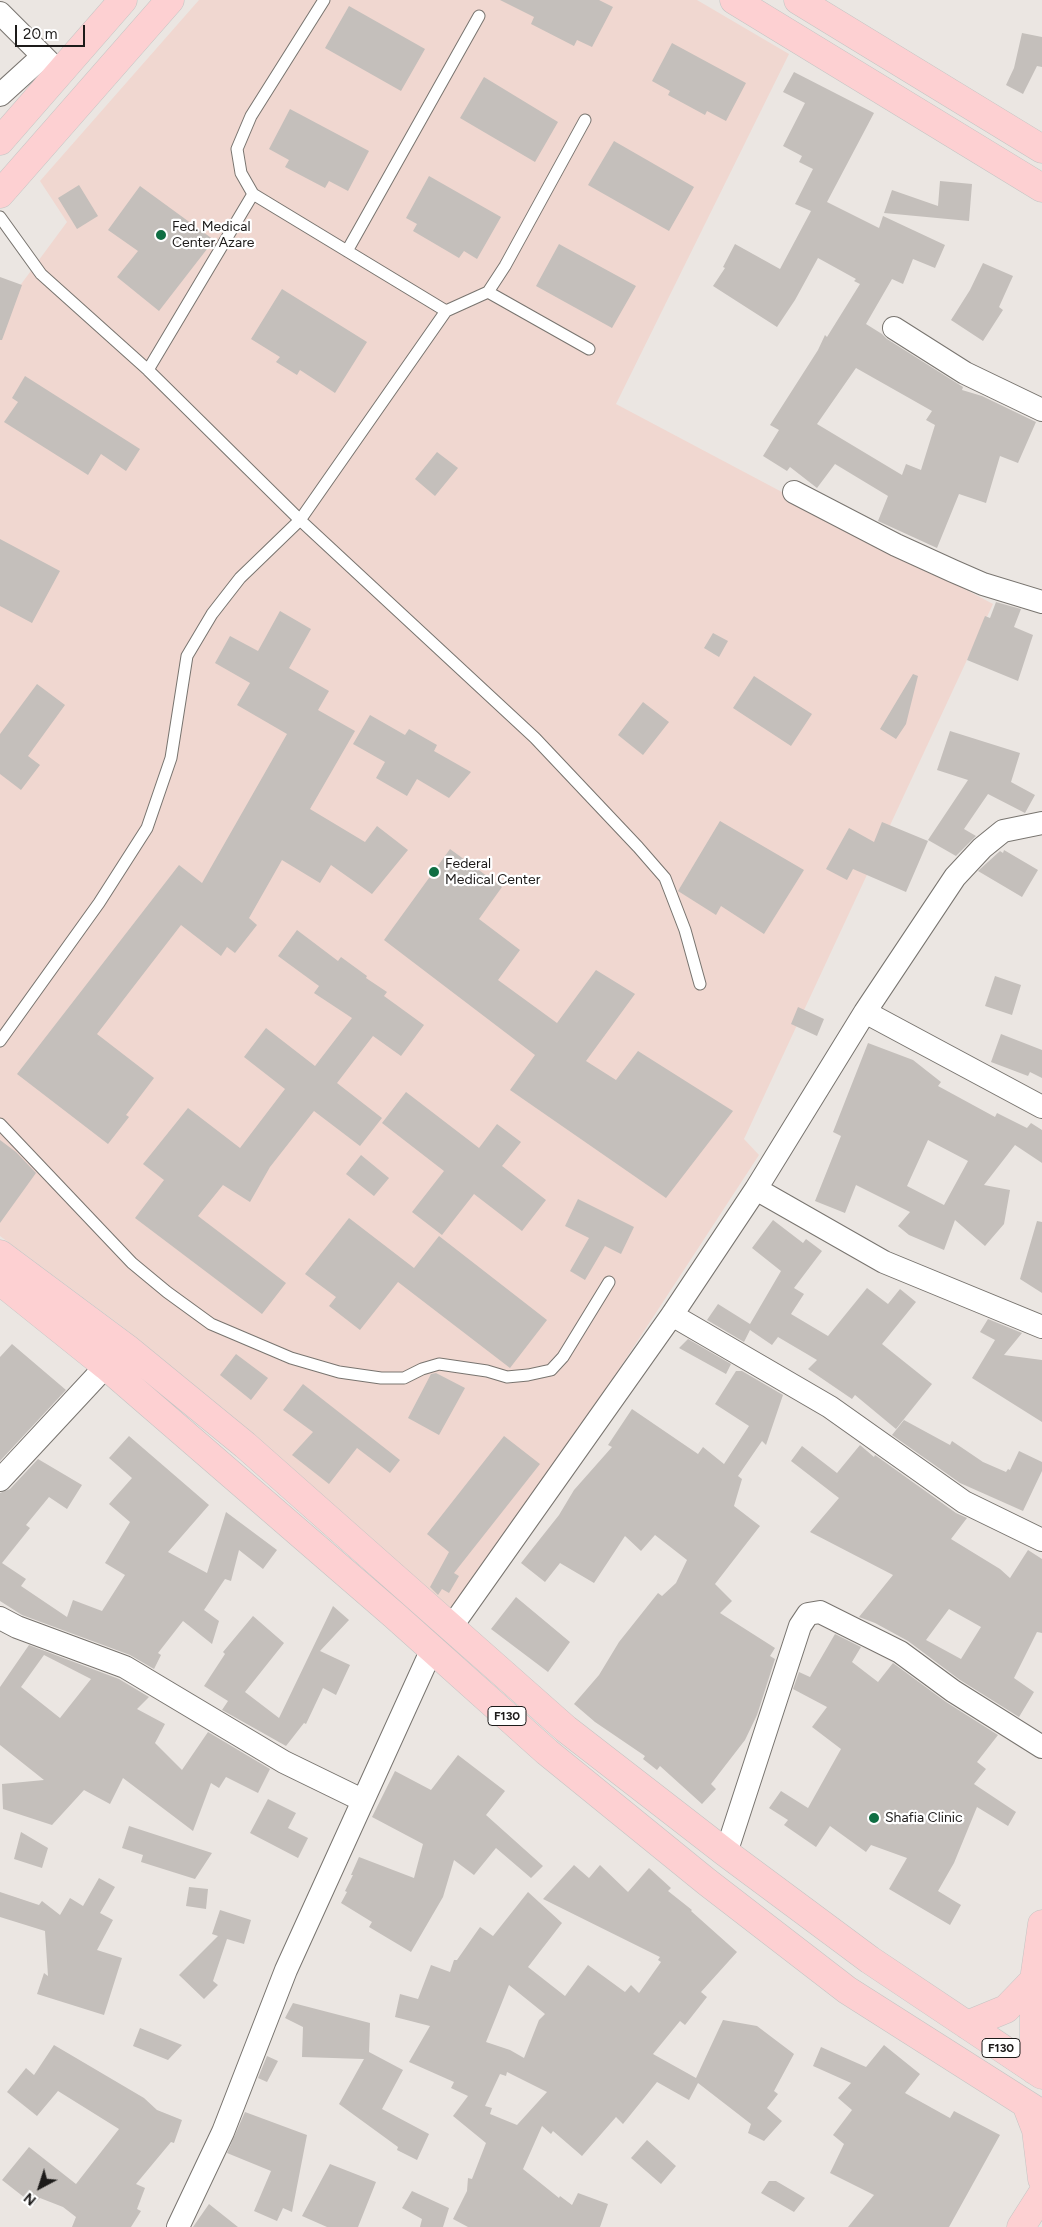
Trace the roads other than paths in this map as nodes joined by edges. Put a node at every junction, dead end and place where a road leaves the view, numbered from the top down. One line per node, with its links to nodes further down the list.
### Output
1 (123, 0): 8 (main road)
2 (170, 0): 14 (main road)
3 (324, 0): 15 (lane)
4 (734, 0): 13 (main road)
5 (798, 0): 12 (main road)
6 (0, 13): 8 (street)
7 (479, 16): 17 (lane)
8 (51, 64): 9 (street); 11 (main road)
9 (0, 95)
10 (585, 120): 18 (lane)
11 (0, 141)
12 (1038, 143)
13 (1042, 188)
14 (0, 194)
15 (253, 194): 17 (lane); 22 (lane)
16 (0, 217): 22 (lane)
17 (346, 251): 19 (lane)
18 (488, 292): 19 (lane); 21 (lane)
19 (446, 311): 25 (lane)
20 (894, 328): 23 (street)
21 (589, 349)
22 (148, 370): 25 (lane)
23 (1042, 410)
24 (794, 492): 26 (street)
25 (300, 520): 28 (lane); 30 (lane)
26 (1042, 602)
27 (1042, 823): 29 (street)
28 (700, 984)
29 (865, 1012): 31 (street); 33 (street)
30 (0, 1041)
31 (1042, 1107)
32 (0, 1124): 36 (lane)
33 (756, 1188): 37 (street); 38 (street)
34 (0, 1254): 43 (main road, F130)
35 (0, 1281): 39 (main road, F130)
36 (608, 1282)
37 (672, 1315): 41 (street); 43 (street)
38 (1042, 1327)
39 (106, 1366): 40 (street); 44 (main road, F130)
40 (0, 1480)
41 (1042, 1540)
42 (0, 1618): 46 (street)
43 (452, 1626): 47 (main road, F130)
44 (432, 1649): 46 (street); 52 (main road, F130)
45 (1042, 1747): 47 (street)
46 (362, 1800): 55 (street)
47 (726, 1854): 50 (main road, F130)
48 (1042, 1924): 49 (main road)
49 (1034, 1980): 50 (main road); 51 (main road)
50 (967, 2025): 51 (main road, F130)
51 (1038, 2073)
52 (1034, 2109): 53 (main road)
53 (1042, 2179)
54 (1042, 2194): 56 (main road)
55 (178, 2227)
56 (1021, 2227)

